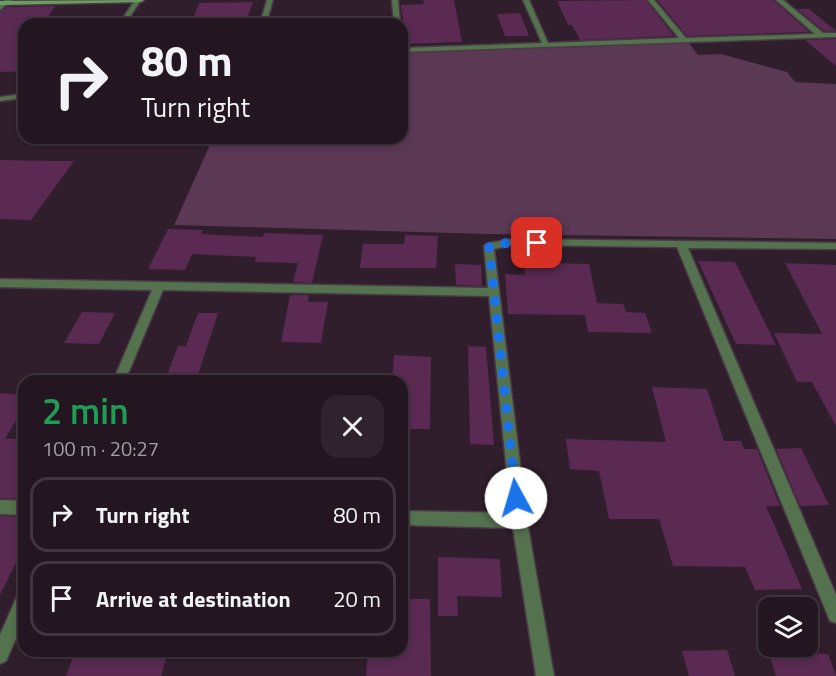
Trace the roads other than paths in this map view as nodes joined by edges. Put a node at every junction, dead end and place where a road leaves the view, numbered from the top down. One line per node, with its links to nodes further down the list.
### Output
1 (139, 0): 7 (street); 8 (street)
2 (270, 0): 9 (street)
3 (395, 0): 10 (street)
4 (526, 0): 14 (street)
5 (651, 0): 13 (street)
6 (779, 0): 11 (street)
7 (3, 4)
8 (126, 18)
9 (264, 18)
10 (396, 18)
11 (821, 35): 12 (street); 13 (street)
12 (836, 35)
13 (684, 40): 14 (street)
14 (546, 45): 15 (street)
15 (408, 50)
16 (18, 97): 17 (street)
17 (0, 99)
18 (681, 244): 19 (street); 22 (street); 29 (street)
19 (836, 246)
20 (0, 283): 21 (street)
21 (160, 285): 22 (street); 23 (street)
22 (493, 292): 27 (street)
23 (121, 375)
24 (0, 507): 25 (street)
25 (18, 508)
26 (408, 518): 27 (street)
27 (519, 521): 31 (street)
28 (18, 614): 30 (street)
29 (836, 615)
30 (0, 656)
31 (545, 676)

